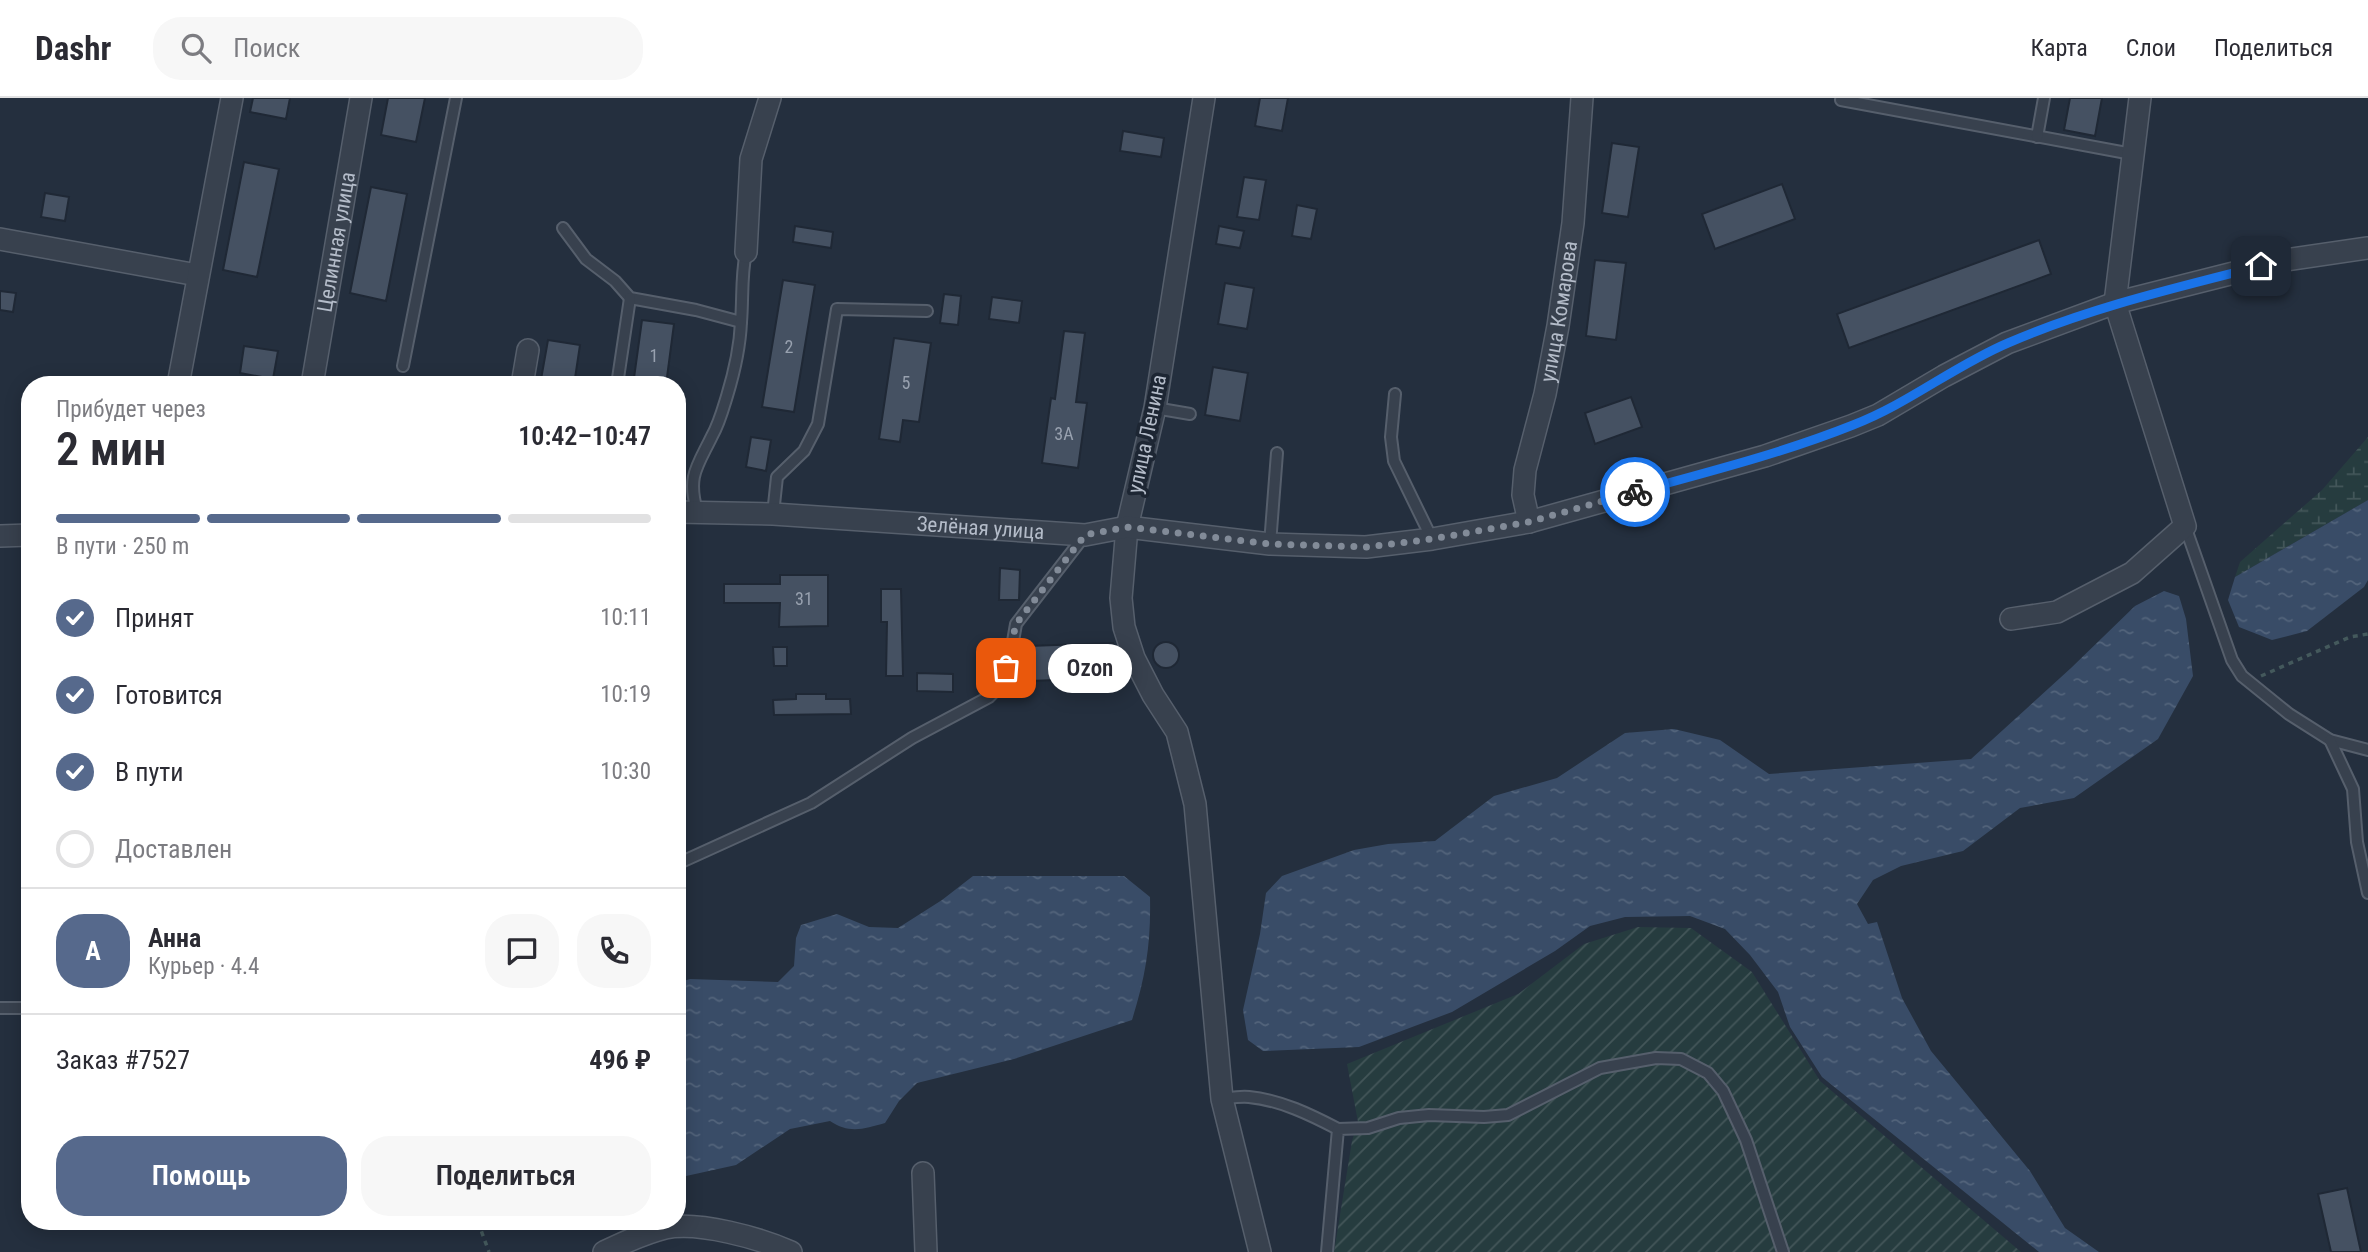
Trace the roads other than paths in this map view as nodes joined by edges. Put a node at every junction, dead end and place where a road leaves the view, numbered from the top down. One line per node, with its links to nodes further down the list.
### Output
1 (232, 98): 16 (street)
2 (361, 98): 24 (street, Целинная улица)
3 (456, 98): 22 (lane)
4 (769, 98): 15 (street)
5 (1204, 98): 28 (street, улица Ленина)
6 (1582, 98): 33 (street, улица Комарова)
7 (2044, 98): 10 (lane)
8 (2140, 98): 11 (street)
9 (1841, 100): 10 (lane)
10 (2037, 137): 11 (lane)
11 (2132, 155): 18 (street)
12 (563, 228): 17 (lane)
13 (0, 239): 16 (street)
14 (2368, 248): 18 (street, Зелёная улица)
15 (746, 252): 20 (lane)
16 (197, 275): 23 (street)
17 (630, 298): 20 (lane); 26 (lane)
18 (2115, 303): 33 (street, Зелёная улица); 34 (street)
19 (927, 311): 32 (lane)
20 (741, 322): 31 (lane)
21 (528, 349): 25 (street)
22 (403, 366)
23 (180, 376)
24 (314, 376)
25 (524, 376)
26 (618, 376)
27 (1395, 394): 39 (lane)
28 (1154, 408): 29 (lane); 35 (street, улица Ленина)
29 (1190, 414)
30 (1277, 453): 40 (lane)
31 (687, 511): 32 (street, Зелёная улица)
32 (773, 514): 37 (street, Зелёная улица)
33 (1529, 522): 39 (street, Зелёная улица)
34 (2185, 526): 41 (street); 42 (lane)
35 (1127, 527): 37 (street, Зелёная улица); 40 (street, Зелёная улица); 48 (street, улица Ленина)
36 (21, 535): 38 (street)
37 (1085, 535): 44 (lane)
38 (0, 536)
39 (1432, 539): 40 (street, Зелёная улица)
40 (1270, 544)
41 (2011, 619)
42 (2330, 740): 43 (lane); 45 (lane)
43 (2368, 750)
44 (686, 860)
45 (2368, 893)
46 (0, 1008): 47 (lane)
47 (21, 1008)
48 (1222, 1099): 49 (lane); 57 (street, улица Ленина)
49 (1338, 1129): 58 (lane); 59 (lane)
50 (923, 1173): 56 (street)
51 (686, 1228): 53 (street)
52 (660, 1230): 54 (street)
53 (743, 1245): 55 (street)
54 (604, 1252)
55 (791, 1252)
56 (926, 1252)
57 (1260, 1252)
58 (1327, 1252)
59 (1783, 1252)

